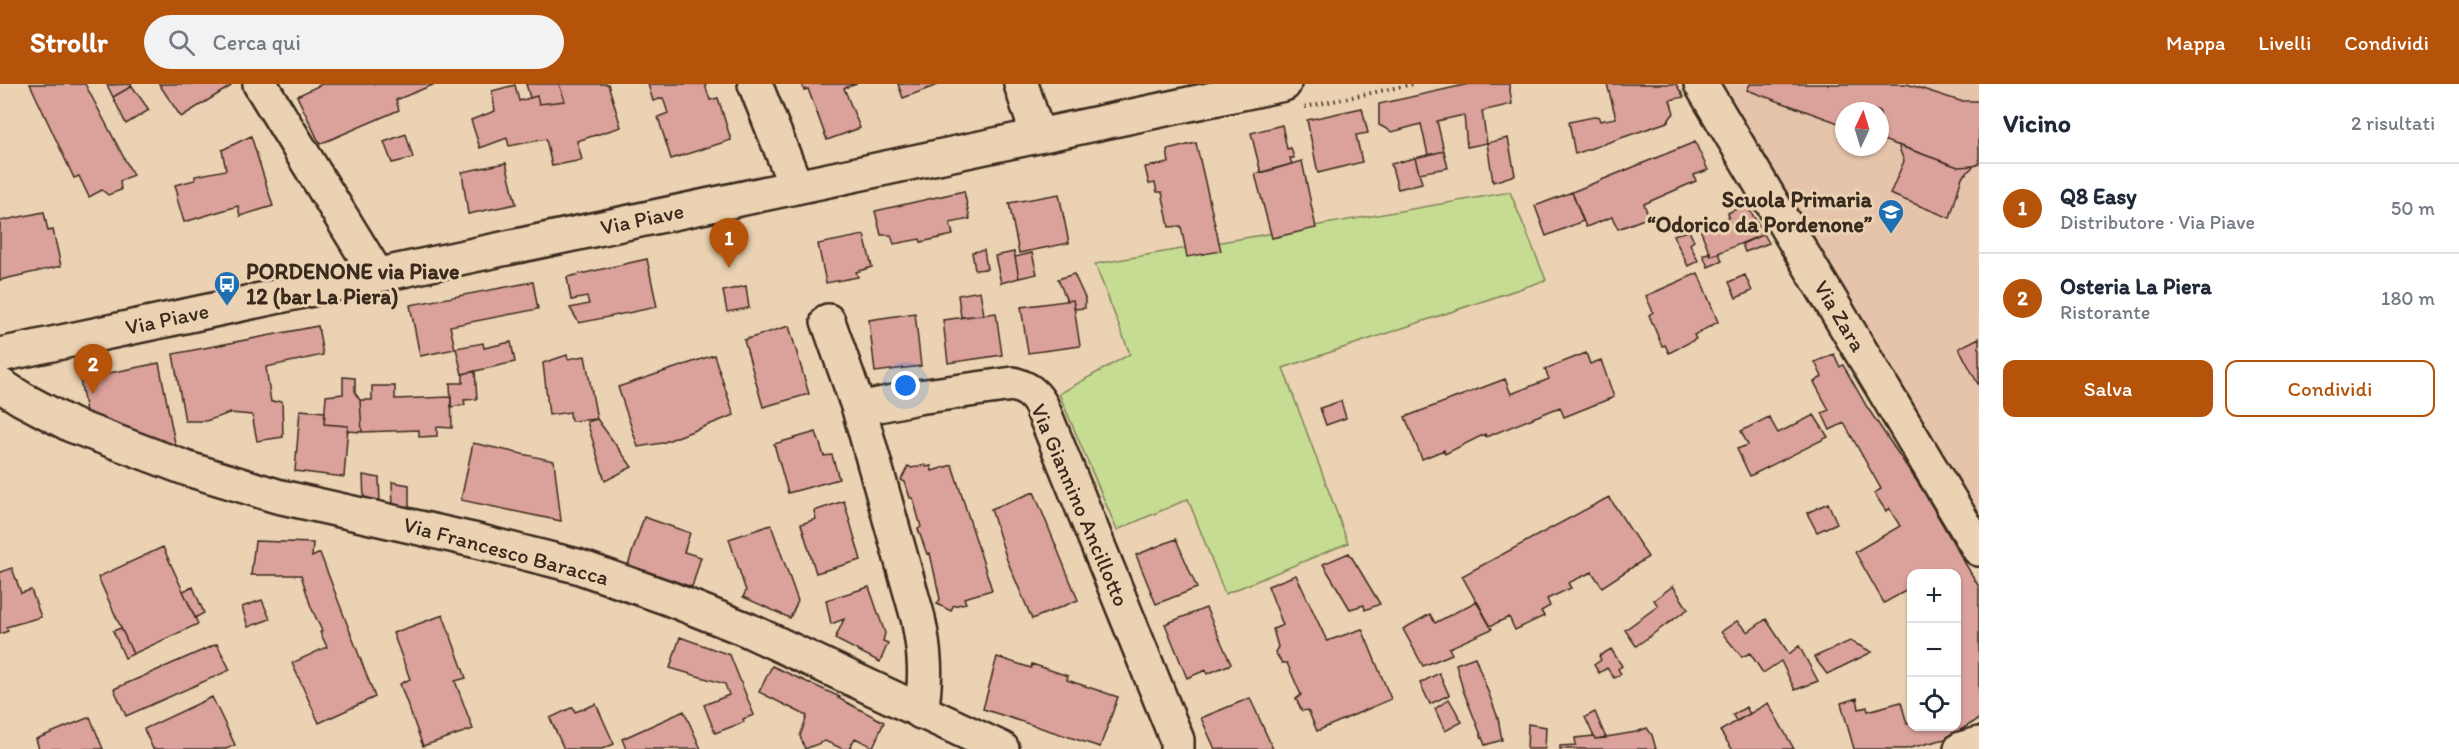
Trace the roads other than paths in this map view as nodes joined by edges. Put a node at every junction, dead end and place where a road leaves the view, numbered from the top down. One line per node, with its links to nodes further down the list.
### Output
1 (260, 84): 9 (street)
2 (755, 84): 8 (street)
3 (1021, 84): 7 (street)
4 (1284, 84): 6 (street, Via Piave)
5 (1701, 84): 14 (street, Via Zara)
6 (1177, 95): 7 (street, Via Piave)
7 (1038, 136): 8 (street, Via Piave)
8 (796, 187): 9 (street, Via Piave)
9 (377, 275): 11 (street, Via Piave)
10 (828, 321): 13 (street)
11 (0, 355)
12 (0, 385): 15 (street, Via Francesco Baracca)
13 (860, 409): 15 (street); 18 (street, Via Giannino Ancillotto)
14 (1979, 549)
15 (921, 712): 17 (street, Via Francesco Baracca)
16 (1979, 744): 19 (street)
17 (1002, 749)
18 (1177, 749)
19 (1961, 749)

